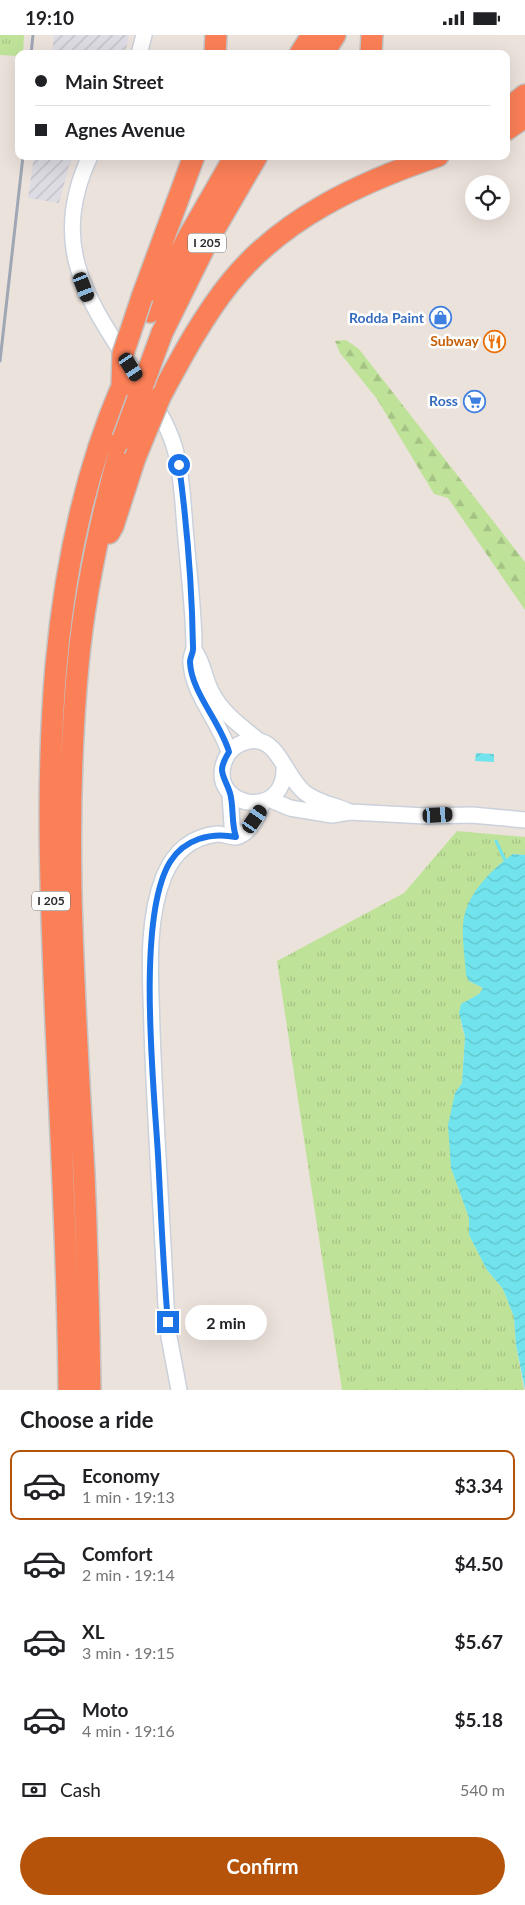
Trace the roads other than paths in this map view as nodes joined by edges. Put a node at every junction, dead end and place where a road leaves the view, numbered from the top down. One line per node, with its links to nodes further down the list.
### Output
1 (144, 35): 6 (street)
2 (216, 35): 7 (highway)
3 (312, 35): 8 (highway)
4 (335, 35): 9 (highway)
5 (372, 35): 10 (highway)
6 (140, 50)
7 (215, 50)
8 (303, 50)
9 (326, 50)
10 (371, 50)
11 (525, 95): 12 (highway)
12 (510, 107)
13 (525, 117): 14 (highway)
14 (510, 127)
15 (88, 160): 22 (street)
16 (193, 160): 20 (highway)
17 (233, 160): 20 (highway, I 205)
18 (255, 160): 21 (highway, I 205, bridge)
19 (426, 160): 21 (highway, bridge)
20 (146, 304): 31 (highway, I 205)
21 (95, 551): 32 (highway, I 205)
22 (194, 650): 23 (street); 24 (street)
23 (259, 741): 24 (street); 25 (street)
24 (229, 752): 26 (street)
25 (284, 766): 27 (street); 28 (street)
26 (230, 793): 27 (street); 30 (street)
27 (265, 801): 28 (street); 30 (street)
28 (350, 812): 29 (street)
29 (525, 820)
30 (236, 837): 33 (street)
31 (69, 1390)
32 (90, 1390)
33 (179, 1390)

